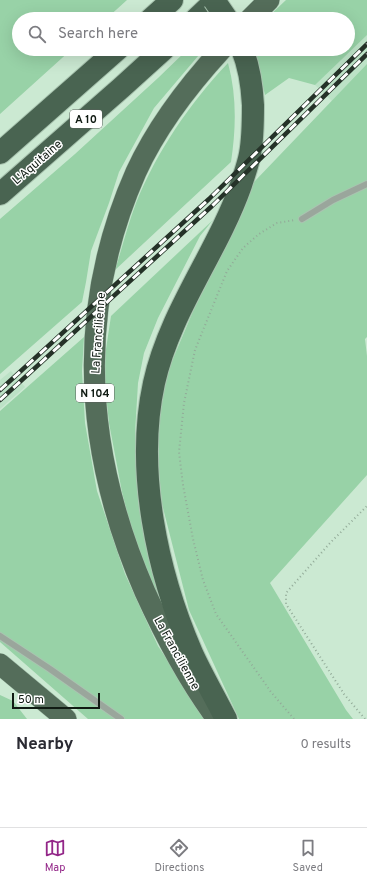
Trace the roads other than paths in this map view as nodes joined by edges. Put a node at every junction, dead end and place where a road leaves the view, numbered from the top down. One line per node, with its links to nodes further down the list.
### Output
1 (172, 0): 4 (highway)
2 (215, 0): 5 (highway); 6 (highway, bridge)
3 (269, 0): 7 (highway)
4 (159, 12)
5 (203, 12)
6 (223, 12)
7 (257, 12)
8 (110, 56): 12 (highway, A 10)
9 (156, 56): 14 (highway, L'Aquitaine / A 10)
10 (216, 56): 20 (highway, La Francilienne / N 104)
11 (244, 56): 21 (highway)
12 (0, 153)
13 (367, 184): 15 (lane)
14 (0, 194)
15 (302, 219)
16 (0, 636): 19 (lane)
17 (0, 664): 18 (highway)
18 (66, 719)
19 (121, 719)
20 (217, 719)
21 (226, 719)

